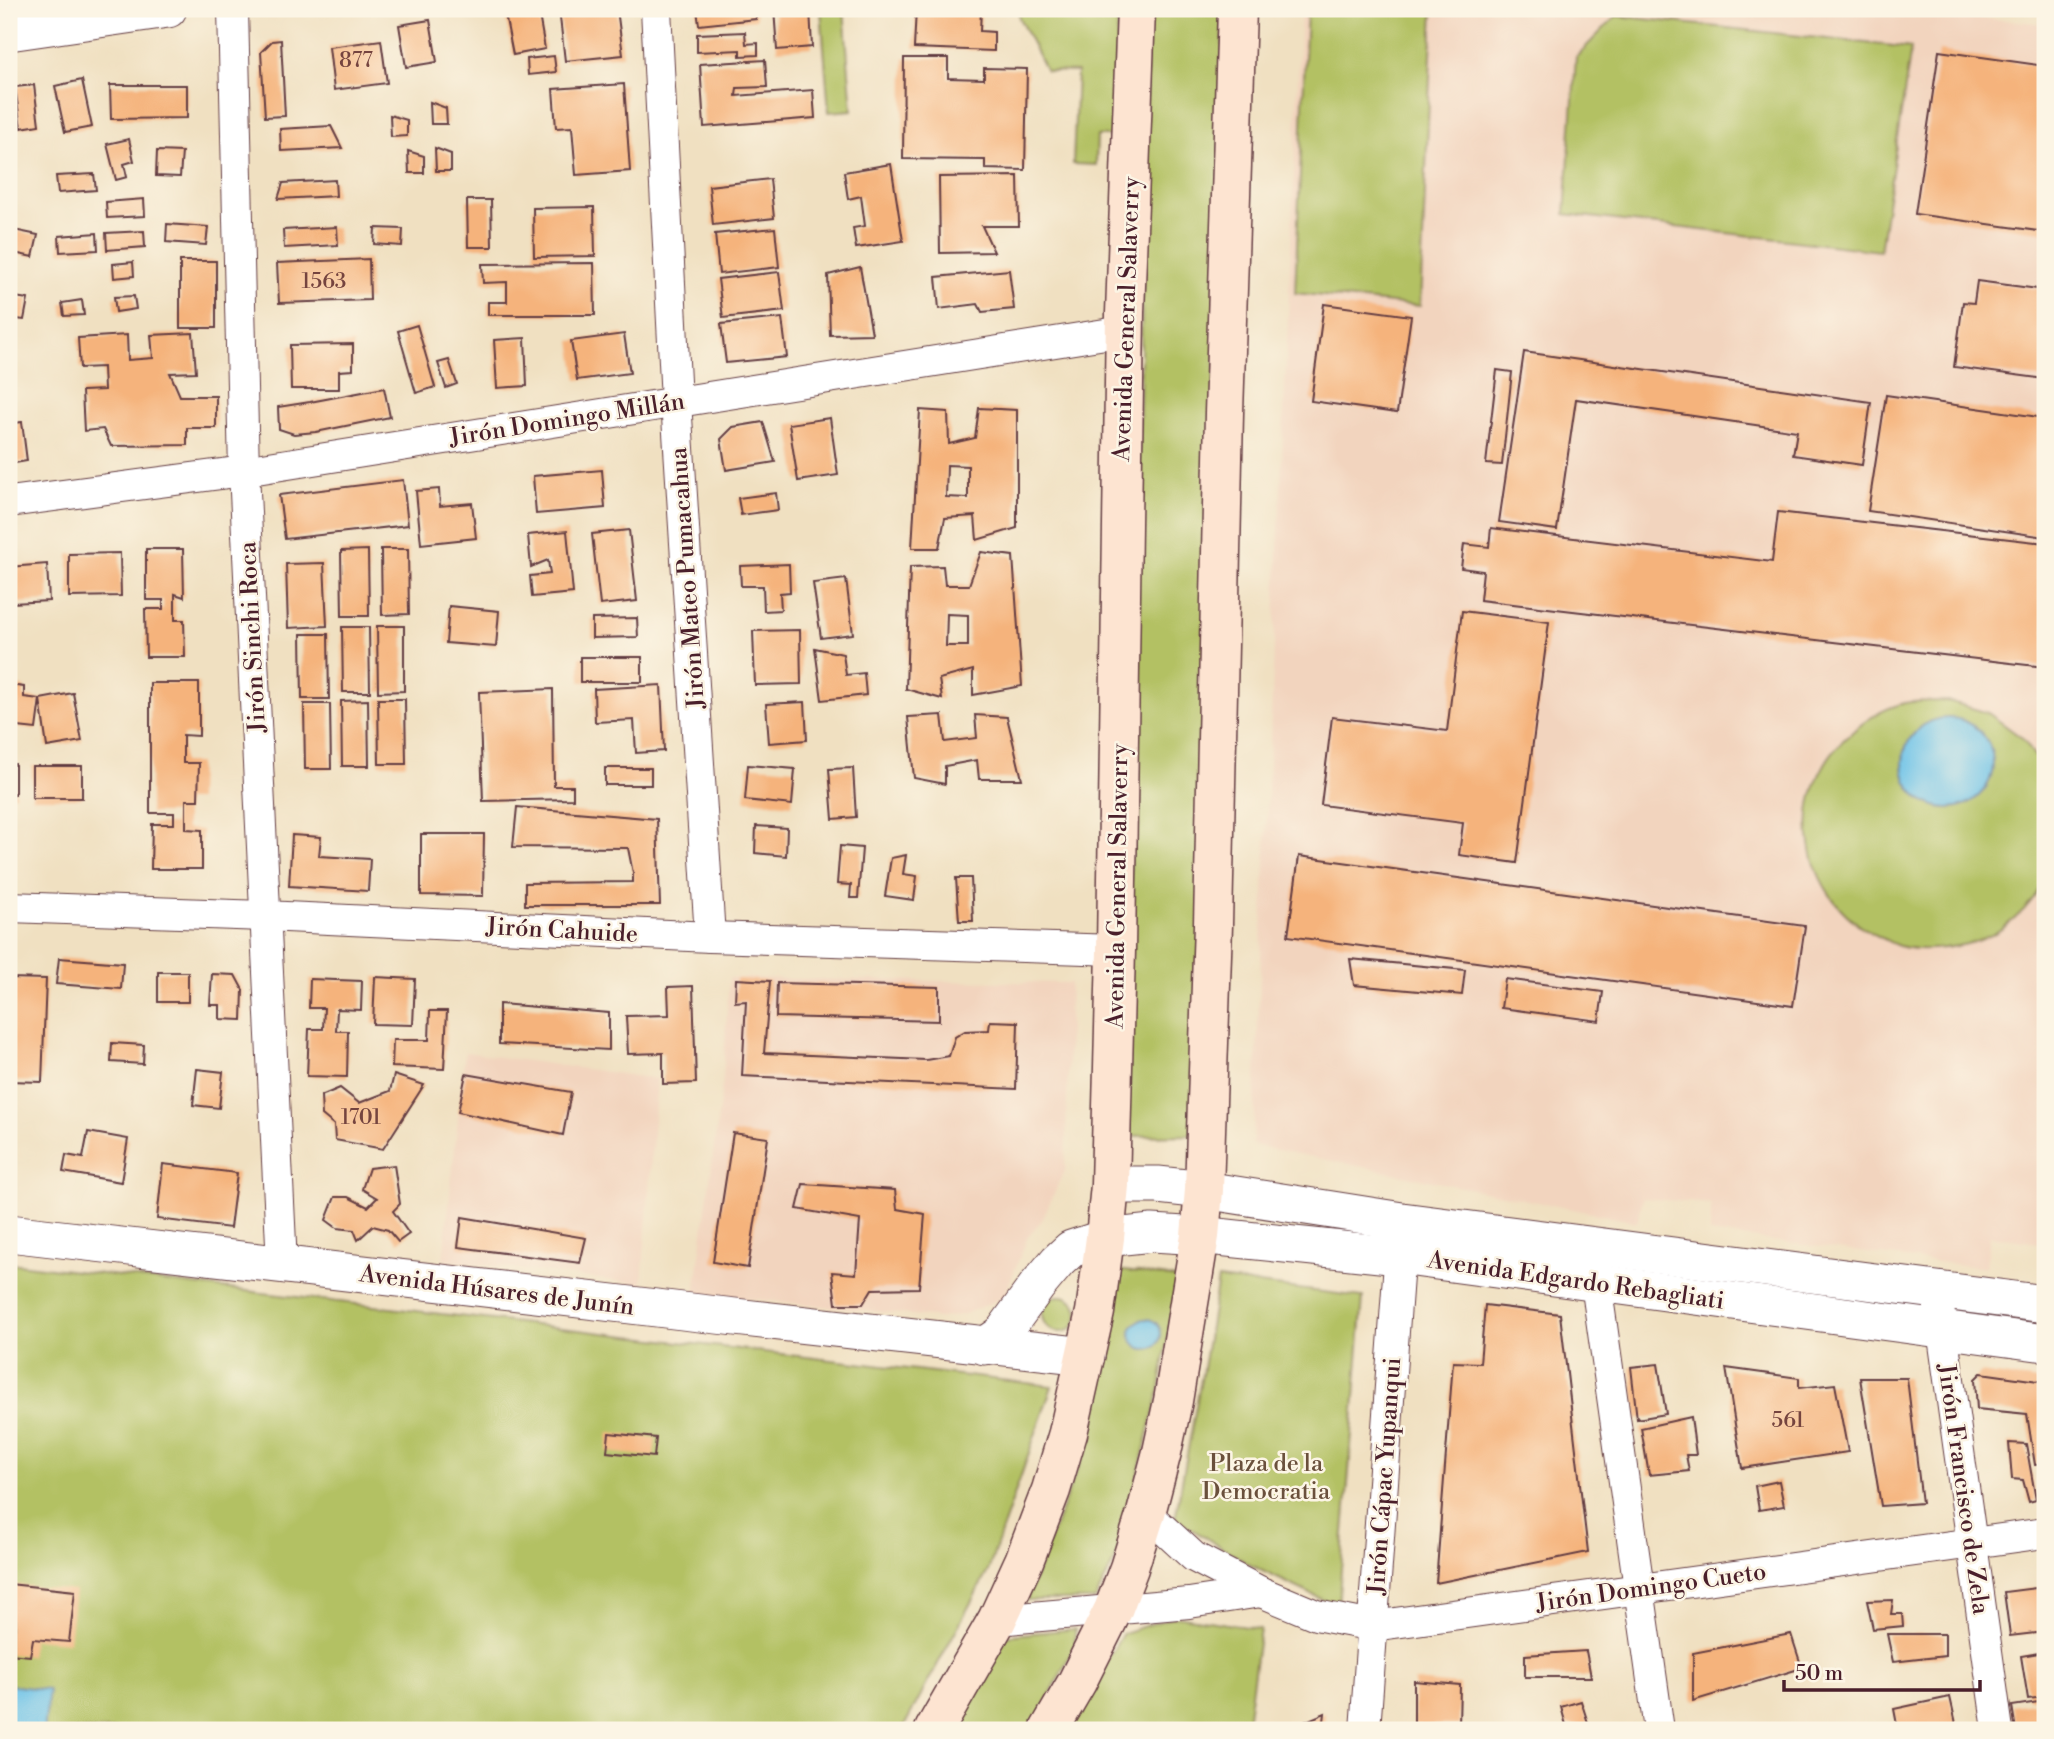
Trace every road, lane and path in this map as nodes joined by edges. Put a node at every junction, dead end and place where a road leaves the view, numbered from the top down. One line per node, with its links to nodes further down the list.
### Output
1 (167, 9): 6 (street)
2 (233, 9): 9 (street, Jirón Sinchi Roca)
3 (656, 9): 8 (street, Jirón Mateo Pumacahua)
4 (1136, 9): 7 (main road, Avenida General Salaverry)
5 (1237, 9): 16 (main road)
6 (9, 32)
7 (1124, 331): 8 (street, Jirón Domingo Millán); 14 (main road, Avenida General Salaverry)
8 (676, 401): 9 (street, Jirón Domingo Millán); 13 (street, Jirón Mateo Pumacahua)
9 (244, 471): 10 (street, Jirón Domingo Millán); 12 (street, Jirón Sinchi Roca)
10 (9, 502)
11 (9, 907): 12 (street, Jirón Cahuide)
12 (265, 916): 13 (street, Jirón Cahuide); 21 (street, Jirón Sinchi Roca)
13 (710, 937): 14 (street, Jirón Cahuide)
14 (1116, 950): 15 (main road, Avenida General Salaverry)
15 (1110, 1185): 16 (street, Avenida Edgardo Rebagliati); 19 (main road, Avenida General Salaverry)
16 (1204, 1190): 18 (main road); 20 (street, Avenida Edgardo Rebagliati)
17 (9, 1233): 21 (street, Avenida Húsares de Junín)
18 (1200, 1237): 19 (street, Avenida Edgardo Rebagliati); 20 (street, Avenida Edgardo Rebagliati); 29 (main road)
19 (1105, 1238): 27 (street); 28 (main road, Avenida General Salaverry)
20 (1401, 1239): 22 (street, Avenida Edgardo Rebagliati); 23 (street, Avenida Edgardo Rebagliati); 36 (street, Jirón Cápac Yupanqui)
21 (282, 1265): 27 (street, Avenida Húsares de Junín)
22 (1596, 1283): 25 (street, Avenida Edgardo Rebagliati); 32 (street)
23 (1936, 1290): 24 (street, Avenida Edgardo Rebagliati); 25 (street, Jirón Francisco de Zela)
24 (2045, 1304)
25 (1942, 1330): 26 (street, Avenida Edgardo Rebagliati); 31 (street, Jirón Francisco de Zela)
26 (2045, 1343)
27 (985, 1346): 28 (street, Avenida Húsares de Junín)
28 (1086, 1356): 35 (main road, Avenida General Salaverry)
29 (1146, 1513): 33 (street, Jirón Domingo Cueto); 34 (main road)
30 (2045, 1534): 31 (street, Jirón Domingo Cueto)
31 (1972, 1543): 32 (street, Jirón Domingo Cueto); 41 (street, Jirón Francisco de Zela)
32 (1639, 1588): 36 (street, Jirón Domingo Cueto); 40 (street)
33 (1261, 1592): 34 (street); 36 (street, Jirón Domingo Cueto)
34 (1113, 1610): 35 (street); 38 (main road)
35 (997, 1619): 37 (main road, Avenida General Salaverry)
36 (1373, 1626): 39 (street, Jirón Cápac Yupanqui)
37 (934, 1730)
38 (1049, 1730)
39 (1365, 1730)
40 (1660, 1730)
41 (1998, 1730)

